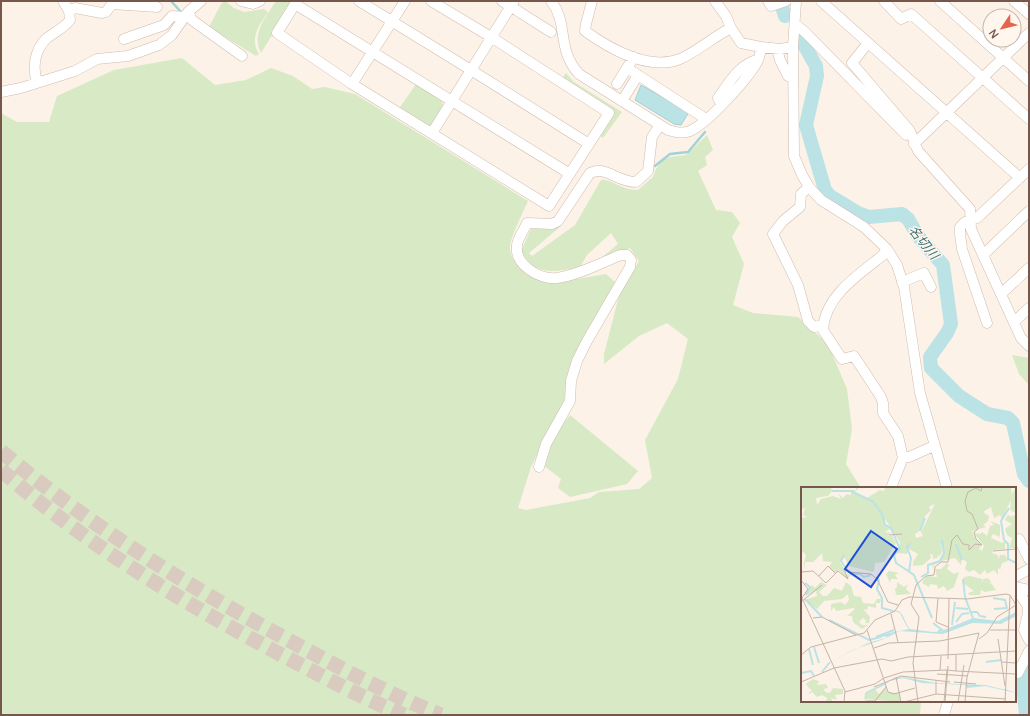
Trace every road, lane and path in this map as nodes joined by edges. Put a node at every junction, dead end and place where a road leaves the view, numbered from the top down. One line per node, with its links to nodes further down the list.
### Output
1 (63, 1): 22 (street)
2 (201, 1): 24 (street)
3 (241, 1): 4 (street)
4 (260, 1)
5 (358, 1): 25 (street)
6 (405, 1): 25 (street)
7 (431, 1): 30 (street)
8 (502, 1): 20 (street)
9 (551, 1): 51 (street)
10 (592, 1): 38 (street)
11 (715, 1): 27 (street)
12 (768, 1): 18 (street)
13 (796, 1): 26 (street)
14 (821, 1): 32 (street)
15 (884, 1): 44 (street)
16 (940, 1): 39 (street)
17 (1014, 1): 23 (street)
18 (784, 2)
19 (296, 3): 36 (street); 47 (street)
20 (512, 4): 28 (street); 30 (street)
21 (157, 6): 22 (street)
22 (69, 11): 46 (street)
23 (1029, 14)
24 (187, 19): 31 (street); 37 (street); 46 (street)
25 (392, 21): 36 (street); 41 (street)
26 (795, 24): 34 (street); 58 (street)
27 (731, 28): 33 (street); 38 (street)
28 (551, 32)
29 (1029, 33): 39 (street)
30 (491, 37): 41 (street); 57 (street)
31 (124, 39)
32 (868, 43): 52 (street); 58 (street)
33 (761, 47): 35 (street); 53 (street)
34 (793, 47): 35 (street); 62 (street)
35 (777, 49): 43 (street)
36 (373, 52): 47 (street); 50 (street)
37 (242, 56)
38 (634, 57): 40 (street)
39 (1003, 58): 44 (street); 45 (street)
40 (627, 68): 42 (street); 48 (street)
41 (471, 70): 50 (street); 57 (street)
42 (638, 75): 51 (street); 53 (street)
43 (788, 76)
44 (982, 78): 52 (street); 54 (street)
45 (1029, 81)
46 (37, 82): 49 (street)
47 (352, 84): 56 (street)
48 (617, 84)
49 (1, 92)
50 (452, 101): 56 (street); 60 (street)
51 (622, 101): 55 (street)
52 (946, 113): 58 (street); 61 (street)
53 (706, 119): 55 (street)
54 (1029, 119)
55 (660, 125): 78 (street)
56 (432, 133): 60 (street)
57 (589, 144): 60 (street)
58 (914, 144): 64 (street)
59 (1029, 169): 61 (street)
60 (570, 174)
61 (1020, 178): 64 (street)
62 (810, 188): 65 (street); 74 (street)
63 (1029, 210): 66 (street)
64 (971, 219): 66 (street); 73 (street)
65 (887, 249): 68 (street); 74 (street)
66 (983, 255): 70 (street)
67 (1029, 268): 70 (street)
68 (902, 282): 69 (street); 76 (street)
69 (931, 286)
70 (1000, 294): 72 (street)
71 (1029, 308): 72 (street)
72 (1014, 322): 75 (street)
73 (986, 323)
74 (823, 325): 77 (street)
75 (1029, 346)
76 (934, 446): 77 (street); 80 (street)
77 (903, 458): 79 (street)
78 (539, 467)
79 (891, 487)
80 (947, 487)
81 (1020, 539): 82 (street)
82 (1029, 559)
83 (1029, 569): 84 (street)
84 (1016, 576)
85 (1016, 587): 87 (street)
86 (1016, 588): 88 (street)
87 (1029, 590)
88 (1029, 640)
89 (1029, 651): 90 (street)
90 (1018, 673)
91 (948, 702): 92 (street)
92 (944, 715)

